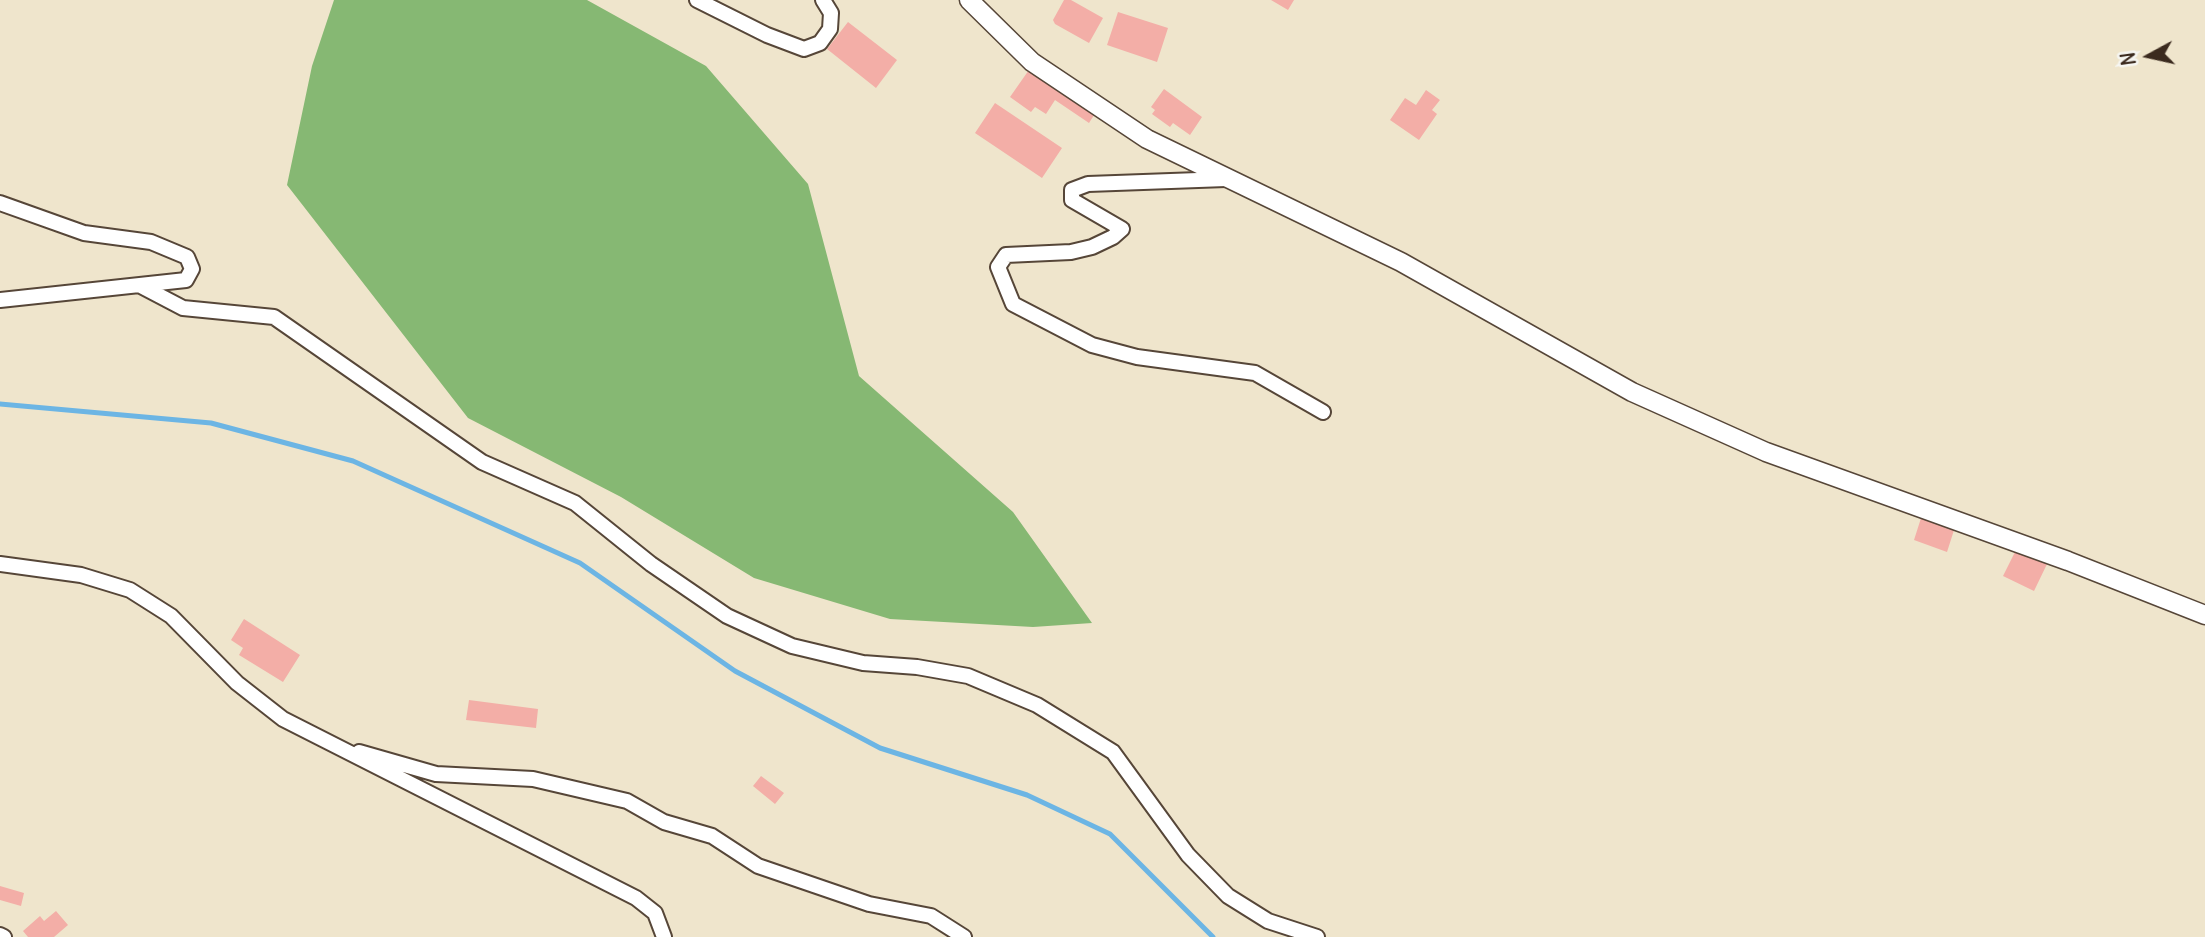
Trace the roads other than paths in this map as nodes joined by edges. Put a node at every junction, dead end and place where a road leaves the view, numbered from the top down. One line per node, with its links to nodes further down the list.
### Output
1 (697, 0): 2 (street)
2 (823, 0)
3 (969, 0): 4 (street)
4 (1226, 179): 8 (street); 10 (street)
5 (0, 204): 6 (street)
6 (141, 286): 7 (street); 14 (street)
7 (0, 300)
8 (1323, 412)
9 (0, 564): 11 (street)
10 (2205, 615)
11 (341, 748): 12 (street); 13 (street)
12 (664, 937)
13 (964, 937)
14 (1317, 937)

